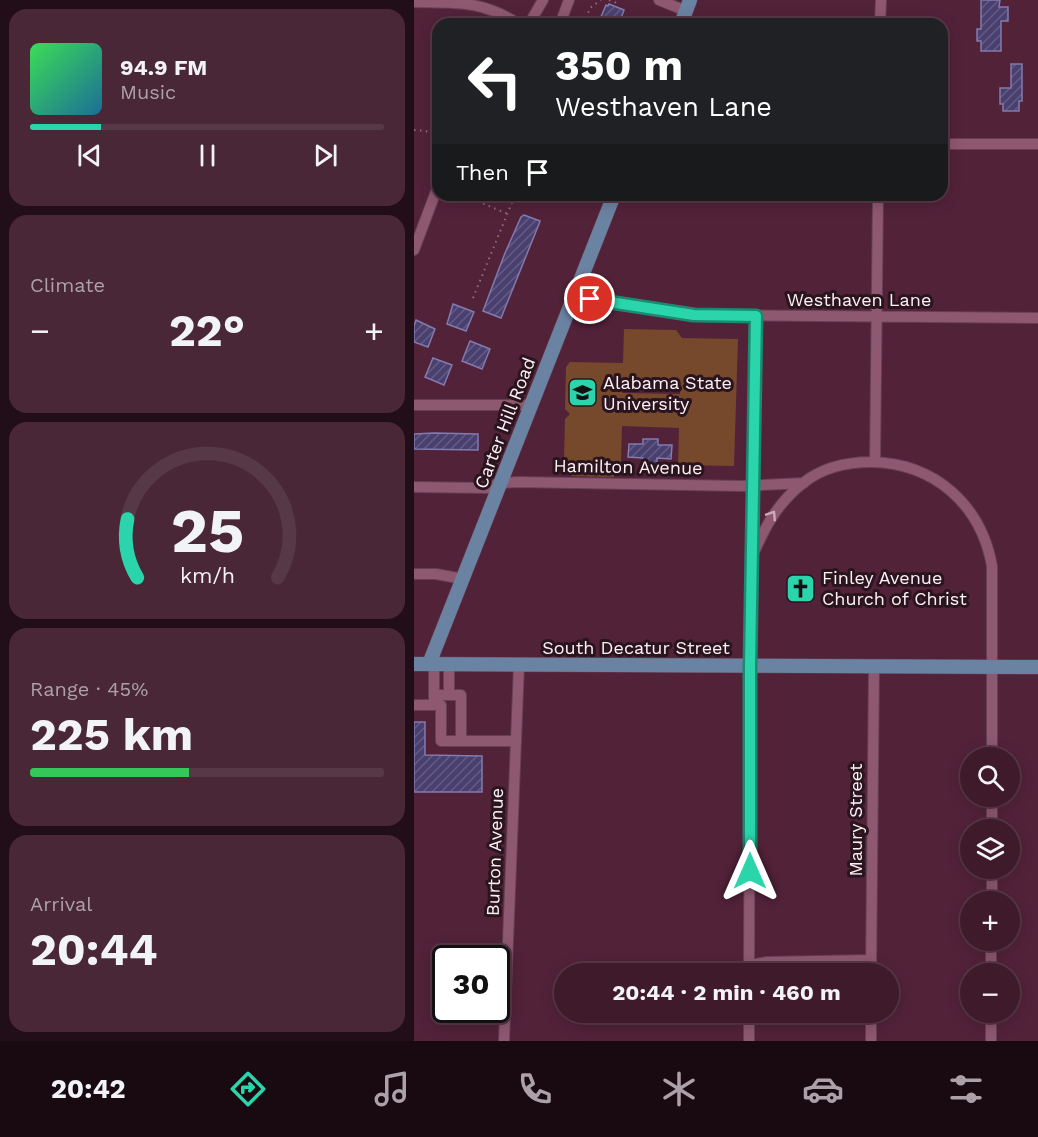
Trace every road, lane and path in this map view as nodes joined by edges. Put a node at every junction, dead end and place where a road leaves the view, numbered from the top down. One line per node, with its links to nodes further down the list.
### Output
1 (543, 0): 11 (street)
2 (569, 0): 12 (street)
3 (601, 0): 13 (path)
4 (609, 0): 8 (path)
5 (659, 0): 9 (street)
6 (881, 0): 14 (street)
7 (414, 2): 10 (street)
8 (616, 7)
9 (686, 12)
10 (509, 18)
11 (533, 18)
12 (562, 18)
13 (586, 18)
14 (880, 18)
15 (414, 130): 16 (path)
16 (432, 135)
17 (948, 144): 18 (street)
18 (1038, 144)
19 (432, 201): 25 (street)
20 (477, 201): 24 (path)
21 (513, 201): 24 (path)
22 (612, 201): 26 (main road, Carter Hill Road)
23 (878, 201): 29 (street)
24 (508, 214): 27 (path)
25 (414, 250)
26 (573, 296): 28 (street, Westhaven Lane); 32 (main road, Carter Hill Road)
27 (473, 298)
28 (756, 316): 29 (street, Westhaven Lane); 36 (street)
29 (877, 317): 30 (street, Westhaven Lane); 33 (street)
30 (1038, 318)
31 (414, 405): 32 (street)
32 (530, 405): 34 (main road, Carter Hill Road)
33 (875, 462): 35 (street); 47 (street)
34 (501, 483): 36 (street, Hamilton Avenue); 37 (street, Hamilton Avenue); 40 (main road, Carter Hill Road)
35 (804, 483): 36 (street, Hamilton Avenue); 38 (street, one-way to 35)
36 (753, 485): 38 (street)
37 (414, 487)
38 (752, 556): 45 (street)
39 (414, 574): 40 (street)
40 (463, 579): 42 (main road, Carter Hill Road)
41 (414, 664): 42 (main road, South Decatur Street)
42 (431, 664): 43 (main road, South Decatur Street); 50 (street)
43 (449, 664): 44 (main road, South Decatur Street); 49 (street)
44 (519, 665): 45 (main road, South Decatur Street); 53 (street, Burton Avenue)
45 (750, 666): 46 (main road, South Decatur Street); 56 (street)
46 (874, 667): 47 (main road, South Decatur Street); 55 (street, Maury Street)
47 (992, 667): 48 (main road, South Decatur Street); 54 (street)
48 (1038, 668)
49 (449, 695): 50 (street); 52 (street)
50 (434, 700): 51 (street); 52 (street)
51 (414, 705)
52 (461, 741): 53 (street)
53 (516, 741): 61 (street, Burton Avenue)
54 (992, 747)
55 (871, 960): 57 (street)
56 (749, 963)
57 (830, 963)
58 (749, 1023): 62 (street)
59 (871, 1023): 63 (street)
60 (991, 1023): 64 (street)
61 (504, 1041)
62 (749, 1041)
63 (871, 1041)
64 (991, 1041)

